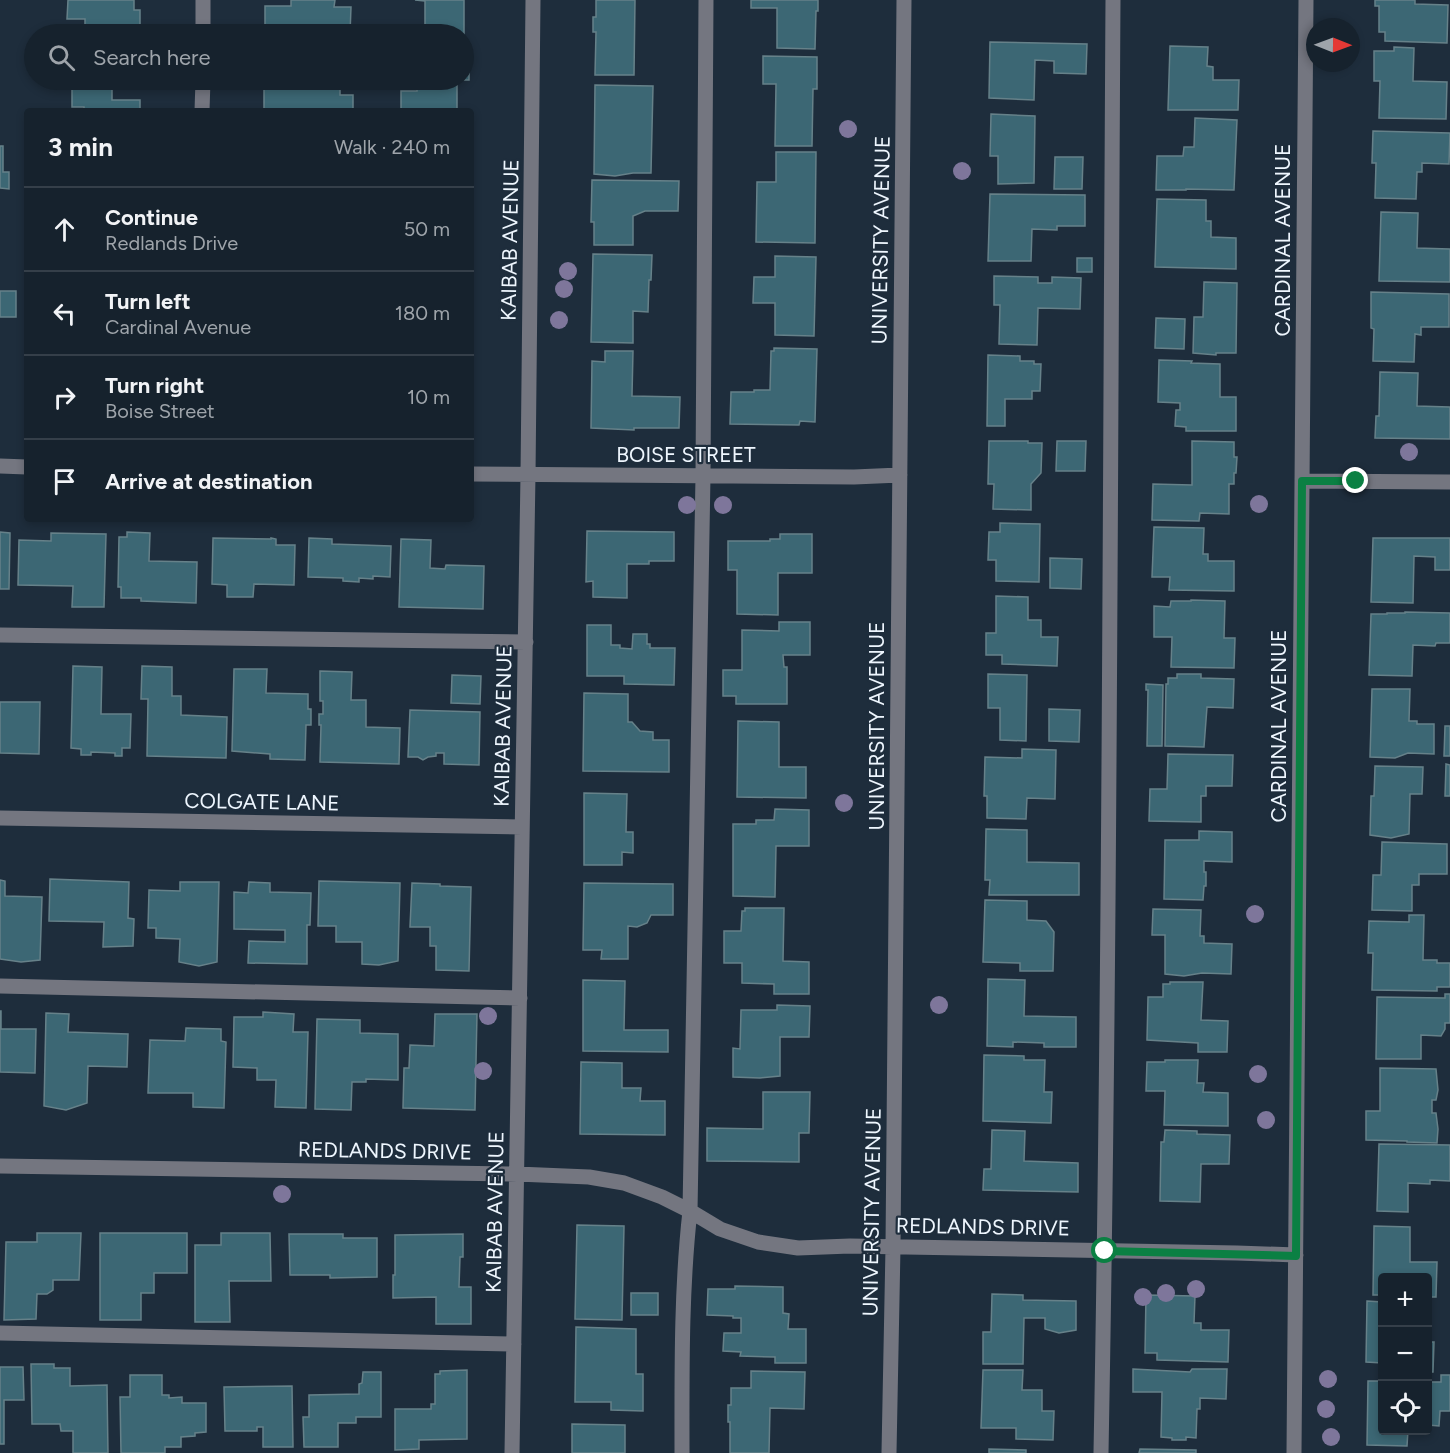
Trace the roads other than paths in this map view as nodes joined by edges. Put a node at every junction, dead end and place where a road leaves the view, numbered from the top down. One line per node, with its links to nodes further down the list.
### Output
1 (203, 0): 7 (street)
2 (533, 0): 13 (street, KAIBAB AVENUE)
3 (706, 0): 15 (street)
4 (904, 0): 14 (street, UNIVERSITY AVENUE)
5 (1113, 0): 28 (street)
6 (1306, 0): 16 (street, CARDINAL AVENUE)
7 (203, 24)
8 (203, 90): 9 (street)
9 (202, 108)
10 (0, 466): 11 (street)
11 (24, 467)
12 (474, 474): 13 (street, BOISE STREET)
13 (528, 475): 15 (street, BOISE STREET); 19 (street, KAIBAB AVENUE)
14 (900, 475): 15 (street, BOISE STREET); 27 (street, UNIVERSITY AVENUE)
15 (703, 476): 26 (street)
16 (1302, 481): 17 (street); 29 (street, CARDINAL AVENUE)
17 (1450, 482)
18 (0, 636): 19 (street)
19 (526, 642): 21 (street, KAIBAB AVENUE)
20 (0, 818): 21 (street, COLGATE LANE)
21 (522, 828): 23 (street, KAIBAB AVENUE)
22 (0, 986): 23 (street)
23 (520, 998): 25 (street, KAIBAB AVENUE)
24 (0, 1166): 25 (street, REDLANDS DRIVE)
25 (517, 1174): 26 (street, REDLANDS DRIVE); 31 (street, KAIBAB AVENUE)
26 (690, 1211): 27 (street, REDLANDS DRIVE); 33 (street)
27 (893, 1247): 28 (street, REDLANDS DRIVE); 34 (street, UNIVERSITY AVENUE)
28 (1105, 1251): 29 (street, REDLANDS DRIVE); 35 (street)
29 (1296, 1256): 36 (street, CARDINAL AVENUE)
30 (0, 1333): 31 (street)
31 (514, 1344): 32 (street, KAIBAB AVENUE)
32 (512, 1453)
33 (682, 1453)
34 (889, 1453)
35 (1101, 1453)
36 (1294, 1453)

